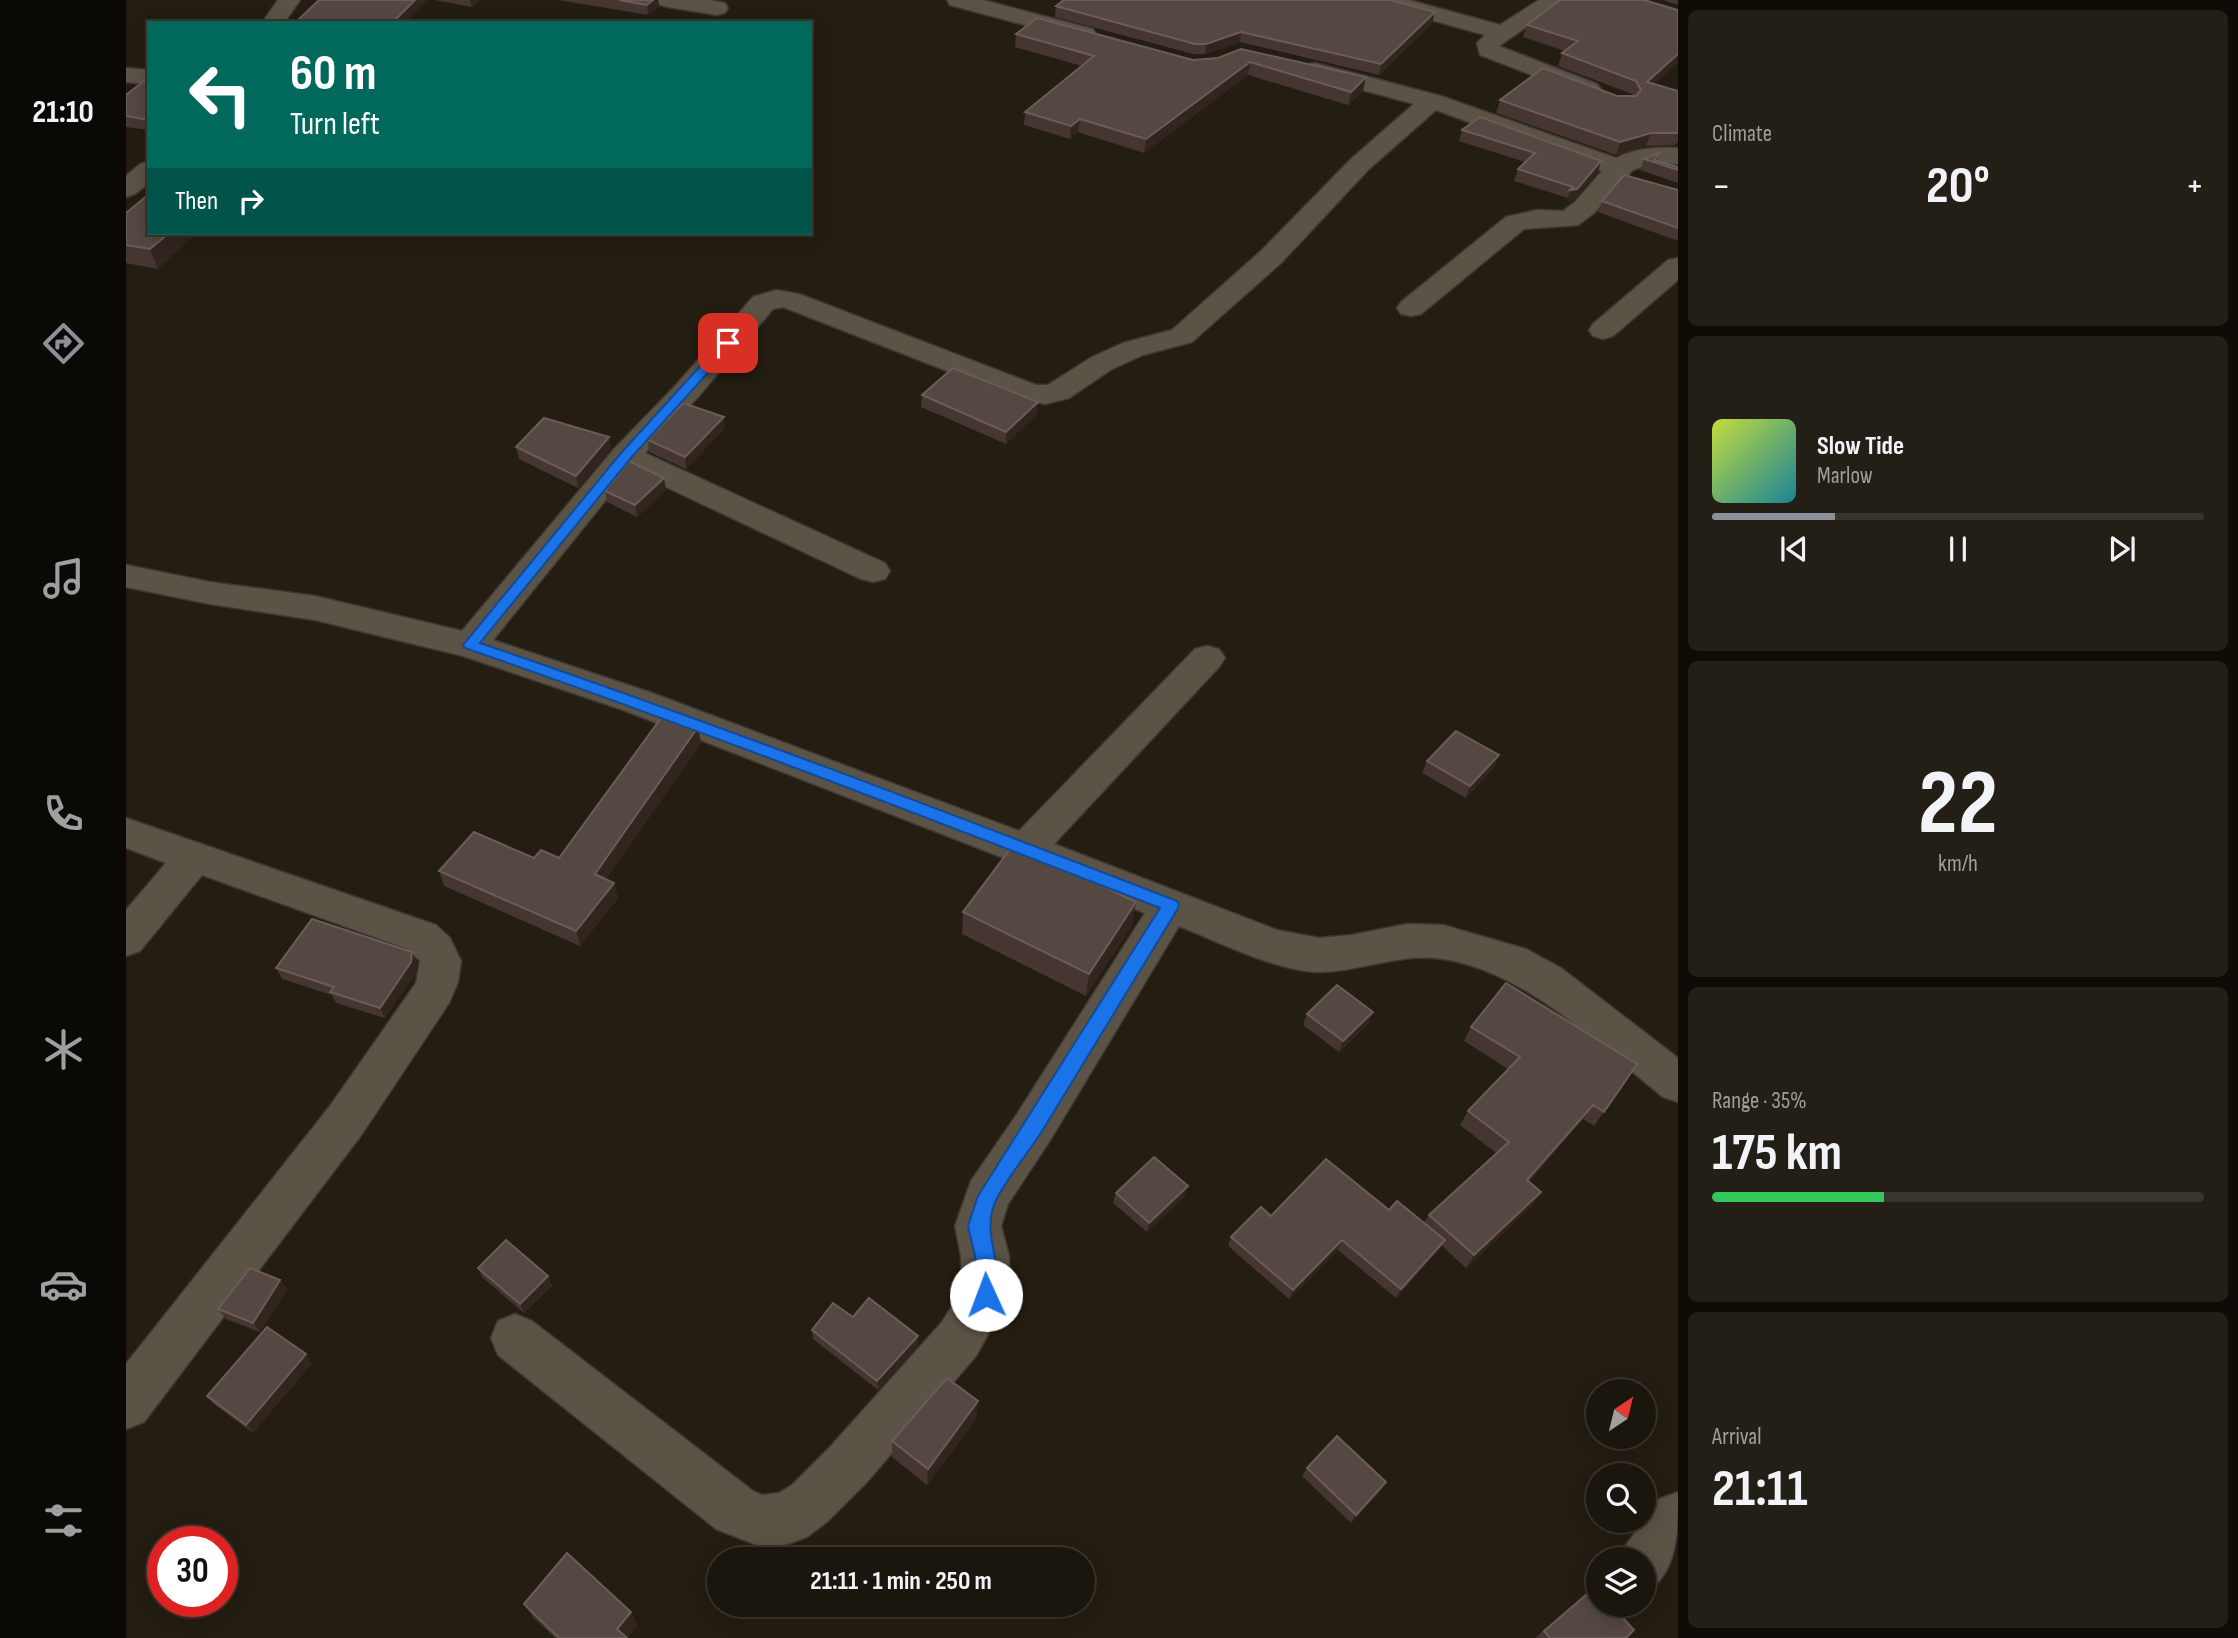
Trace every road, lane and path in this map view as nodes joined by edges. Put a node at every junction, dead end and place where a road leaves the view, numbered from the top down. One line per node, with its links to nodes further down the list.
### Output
1 (289, 0): 7 (street)
2 (668, 0): 6 (street)
3 (1385, 0): 8 (street)
4 (1554, 0): 8 (street)
5 (975, 2): 9 (street)
6 (717, 8)
7 (274, 21)
8 (1502, 33): 13 (street)
9 (1112, 42)
10 (1299, 66): 14 (street)
11 (126, 75): 12 (street)
12 (147, 77)
13 (1610, 97)
14 (1432, 101): 17 (street); 22 (street)
15 (1678, 156): 17 (street)
16 (147, 171): 18 (street)
17 (1624, 174): 20 (street)
18 (126, 189)
19 (1678, 266): 21 (street)
20 (1411, 308)
21 (1602, 330)
22 (625, 456): 23 (street); 25 (street)
23 (873, 571)
24 (126, 576): 25 (street)
25 (470, 645): 28 (street)
26 (1207, 658): 28 (street)
27 (126, 833): 29 (street)
28 (1025, 849): 30 (street)
29 (194, 857): 31 (street); 34 (street)
30 (1171, 905): 32 (street); 33 (street)
31 (126, 939)
32 (1678, 1083)
33 (515, 1338)
34 (126, 1404)
35 (1678, 1518): 36 (street)
36 (1656, 1549)

